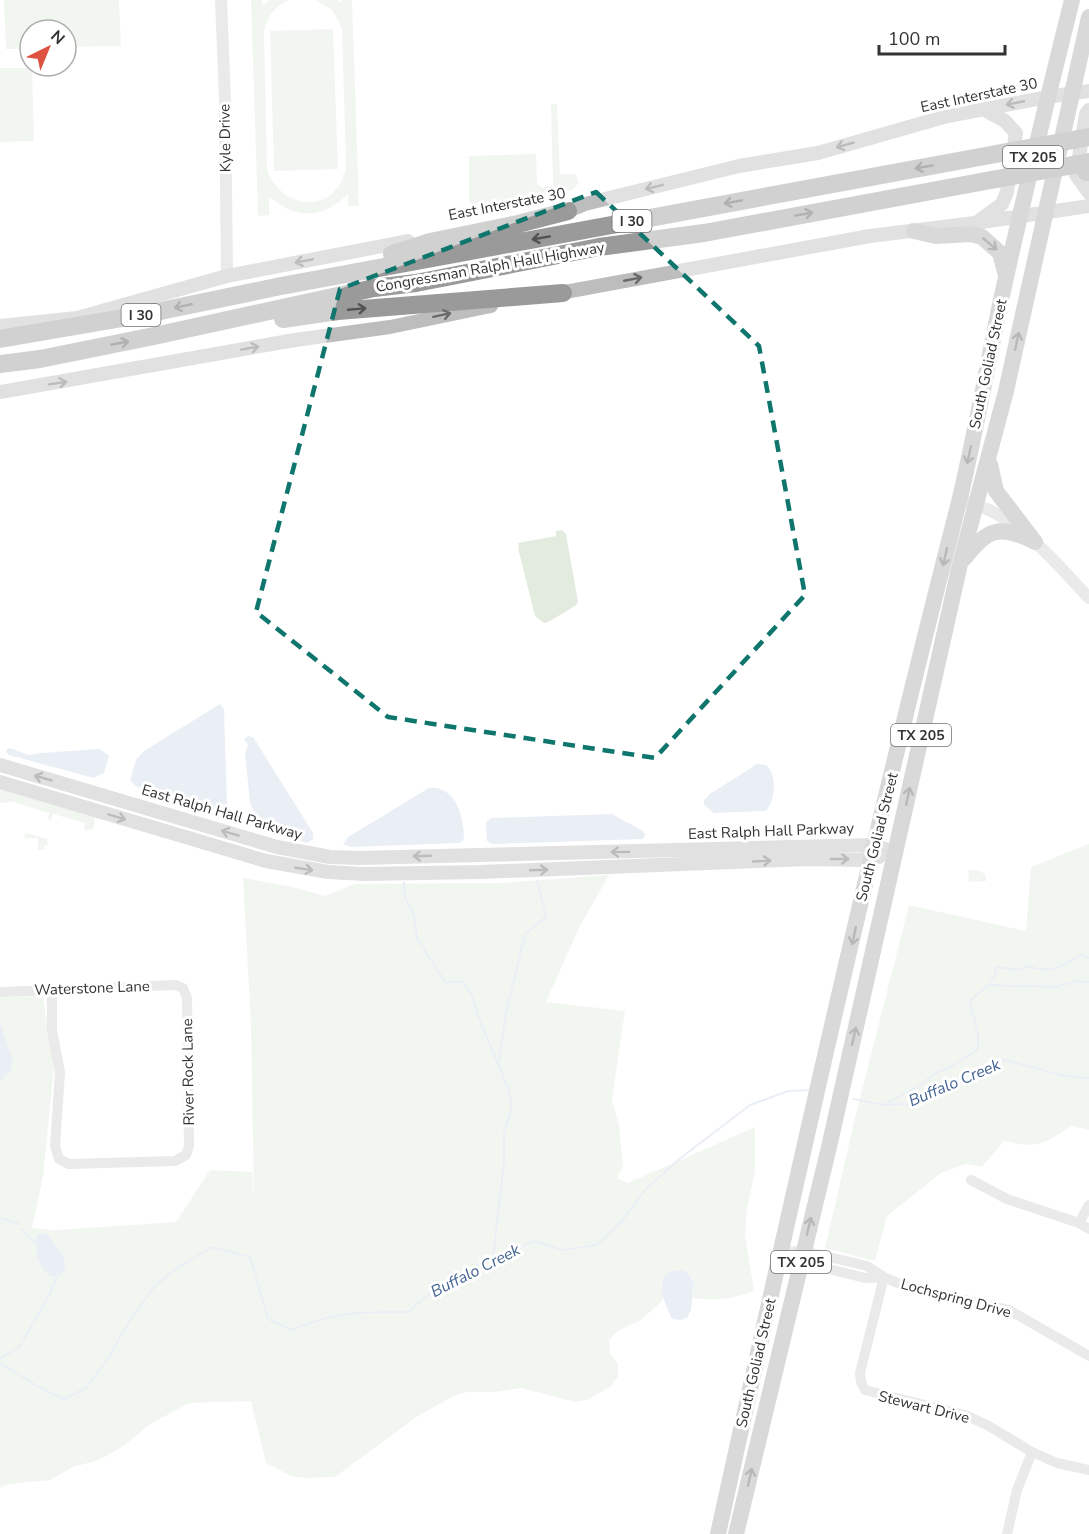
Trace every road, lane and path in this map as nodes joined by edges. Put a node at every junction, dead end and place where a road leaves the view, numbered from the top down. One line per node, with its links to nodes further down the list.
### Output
1 (221, 0): 21 (street, Kyle Drive)
2 (1072, 0): 7 (main road, South Goliad Street / TX 205)
3 (1089, 17): 4 (main road, South Goliad Street / TX 205)
4 (1083, 43): 5 (main road); 6 (main road, South Goliad Street / TX 205)
5 (1089, 60)
6 (1081, 92): 7 (main road, East Interstate 30); 17 (main road, South Goliad Street / TX 205)
7 (1047, 97): 8 (main road, East Interstate 30, one-way to 8); 18 (main road, South Goliad Street / TX 205)
8 (982, 109): 16 (main road, East Interstate 30, one-way to 16); 19 (main road)
9 (1089, 110): 14 (main road)
10 (1089, 128): 12 (highway)
11 (1089, 137): 12 (highway, Congressman Ralph Hall Highway / I 30, bridge)
12 (992, 152): 23 (highway, Congressman Ralph Hall Highway / I 30, one-way to 23)
13 (1084, 168): 26 (highway, Congressman Ralph Hall Highway / I 30, one-way to 13, bridge)
14 (1089, 193)
15 (1089, 206): 17 (main road)
16 (568, 212): 21 (main road, East Interstate 30, one-way to 21); 23 (highway)
17 (1045, 213): 18 (main road); 30 (main road, South Goliad Street / TX 205, one-way to 17)
18 (1019, 216): 19 (main road); 22 (main road, South Goliad Street / TX 205)
19 (975, 224): 20 (main road)
20 (914, 231): 22 (main road, one-way to 22); 24 (main road, one-way to 20)
21 (227, 276): 25 (main road, East Interstate 30)
22 (1006, 279): 31 (main road, South Goliad Street / TX 205, one-way to 31)
23 (281, 285): 27 (highway, Congressman Ralph Hall Highway / I 30, one-way to 27)
24 (563, 293): 26 (highway, one-way to 24); 29 (main road, one-way to 24)
25 (0, 326)
26 (154, 336): 28 (highway, Congressman Ralph Hall Highway / I 30, one-way to 26)
27 (0, 339)
28 (0, 364)
29 (0, 392)
30 (990, 455): 32 (main road, South Goliad Street / TX 205); 33 (main road)
31 (959, 500): 32 (street); 36 (main road, South Goliad Street / TX 205, one-way to 36)
32 (976, 503): 33 (street); 34 (main road, South Goliad Street / TX 205)
33 (1035, 542): 34 (main road); 35 (street)
34 (960, 564): 37 (main road, South Goliad Street / TX 205)
35 (1089, 598)
36 (916, 669): 37 (main road); 41 (main road, South Goliad Street / TX 205)
37 (916, 762): 42 (main road, South Goliad Street / TX 205, one-way to 37)
38 (0, 765): 44 (main road, East Ralph Hall Parkway, one-way to 38)
39 (0, 782): 47 (main road, East Ralph Hall Parkway, one-way to 47)
40 (661, 851): 43 (main road, East Ralph Hall Parkway, one-way to 43); 45 (main road, East Ralph Hall Parkway); 46 (main road)
41 (872, 852): 42 (main road, East Ralph Hall Parkway); 45 (main road, East Ralph Hall Parkway); 56 (main road, South Goliad Street / TX 205, one-way to 56)
42 (896, 853): 57 (main road, South Goliad Street / TX 205, one-way to 42)
43 (480, 854): 44 (main road, East Ralph Hall Parkway, one-way to 44); 48 (main road)
44 (330, 856): 47 (main road)
45 (721, 856): 46 (main road, East Ralph Hall Parkway)
46 (661, 865): 48 (main road, East Ralph Hall Parkway, one-way to 46)
47 (328, 872): 48 (main road, East Ralph Hall Parkway)
48 (481, 872)
49 (183, 988): 50 (street, Waterstone Lane); 50 (street, River Rock Lane)
50 (51, 990): 51 (street, Waterstone Lane)
51 (0, 992)
52 (971, 1180): 54 (street)
53 (1089, 1204): 54 (street)
54 (1079, 1223): 55 (street)
55 (1089, 1229)
56 (782, 1252): 57 (street, Lochspring Drive); 62 (main road, South Goliad Street / TX 205)
57 (802, 1257): 58 (street, Lochspring Drive); 63 (main road, South Goliad Street / TX 205, one-way to 57)
58 (884, 1277): 59 (street, Lochspring Drive); 60 (street, Stewart Drive)
59 (1089, 1356)
60 (1032, 1452): 61 (street, Stewart Drive); 64 (street)
61 (1089, 1470)
62 (718, 1534)
63 (736, 1534)
64 (1007, 1534)

